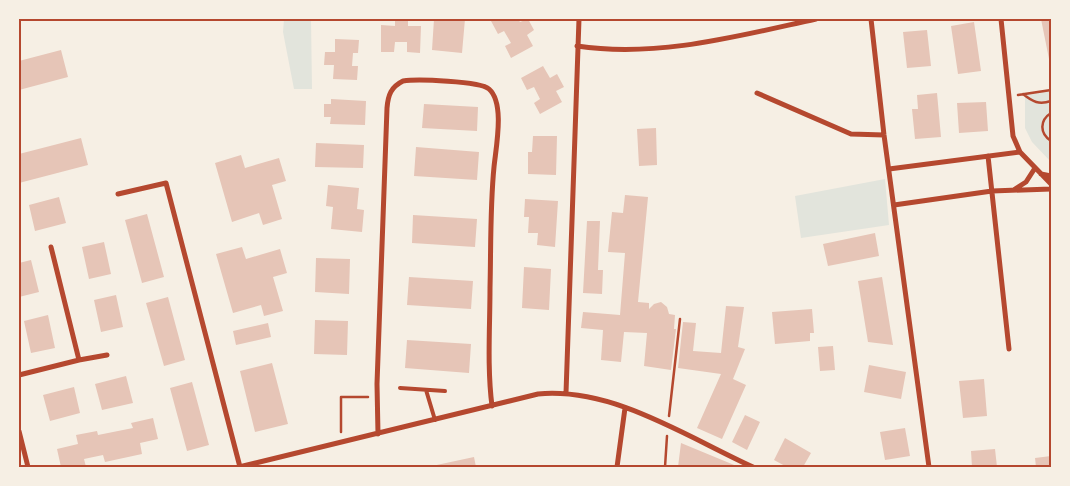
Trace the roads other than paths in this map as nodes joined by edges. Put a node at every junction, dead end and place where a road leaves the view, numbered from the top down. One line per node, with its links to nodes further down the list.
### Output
1 (579, 19): 5 (street)
2 (816, 19): 5 (street)
3 (871, 19): 7 (street)
4 (1001, 19): 8 (street)
5 (577, 46): 28 (street)
6 (757, 93): 7 (street)
7 (884, 135): 11 (street)
8 (1020, 152): 9 (street); 10 (street)
9 (988, 156): 11 (street); 17 (street)
10 (1035, 168): 12 (street); 16 (street)
11 (889, 169): 19 (street)
12 (1041, 174): 13 (street); 14 (street)
13 (1051, 176)
14 (1051, 184)
15 (1051, 188): 16 (street)
16 (1015, 189): 17 (street)
17 (992, 191): 19 (street); 21 (street)
18 (118, 194): 35 (street)
19 (894, 205): 38 (street)
20 (51, 247): 23 (street)
21 (1009, 349)
22 (107, 355): 23 (street)
23 (79, 360): 24 (street)
24 (19, 375)
25 (400, 388): 26 (lane)
26 (426, 390): 27 (lane); 31 (lane)
27 (445, 391)
28 (566, 393): 29 (street); 30 (street)
29 (492, 406): 31 (street); 33 (street)
30 (625, 408): 36 (street); 37 (street)
31 (435, 420): 33 (street)
32 (19, 431): 34 (street)
33 (378, 434): 35 (street)
34 (28, 467)
35 (239, 467)
36 (617, 467)
37 (753, 467)
38 (929, 467)

